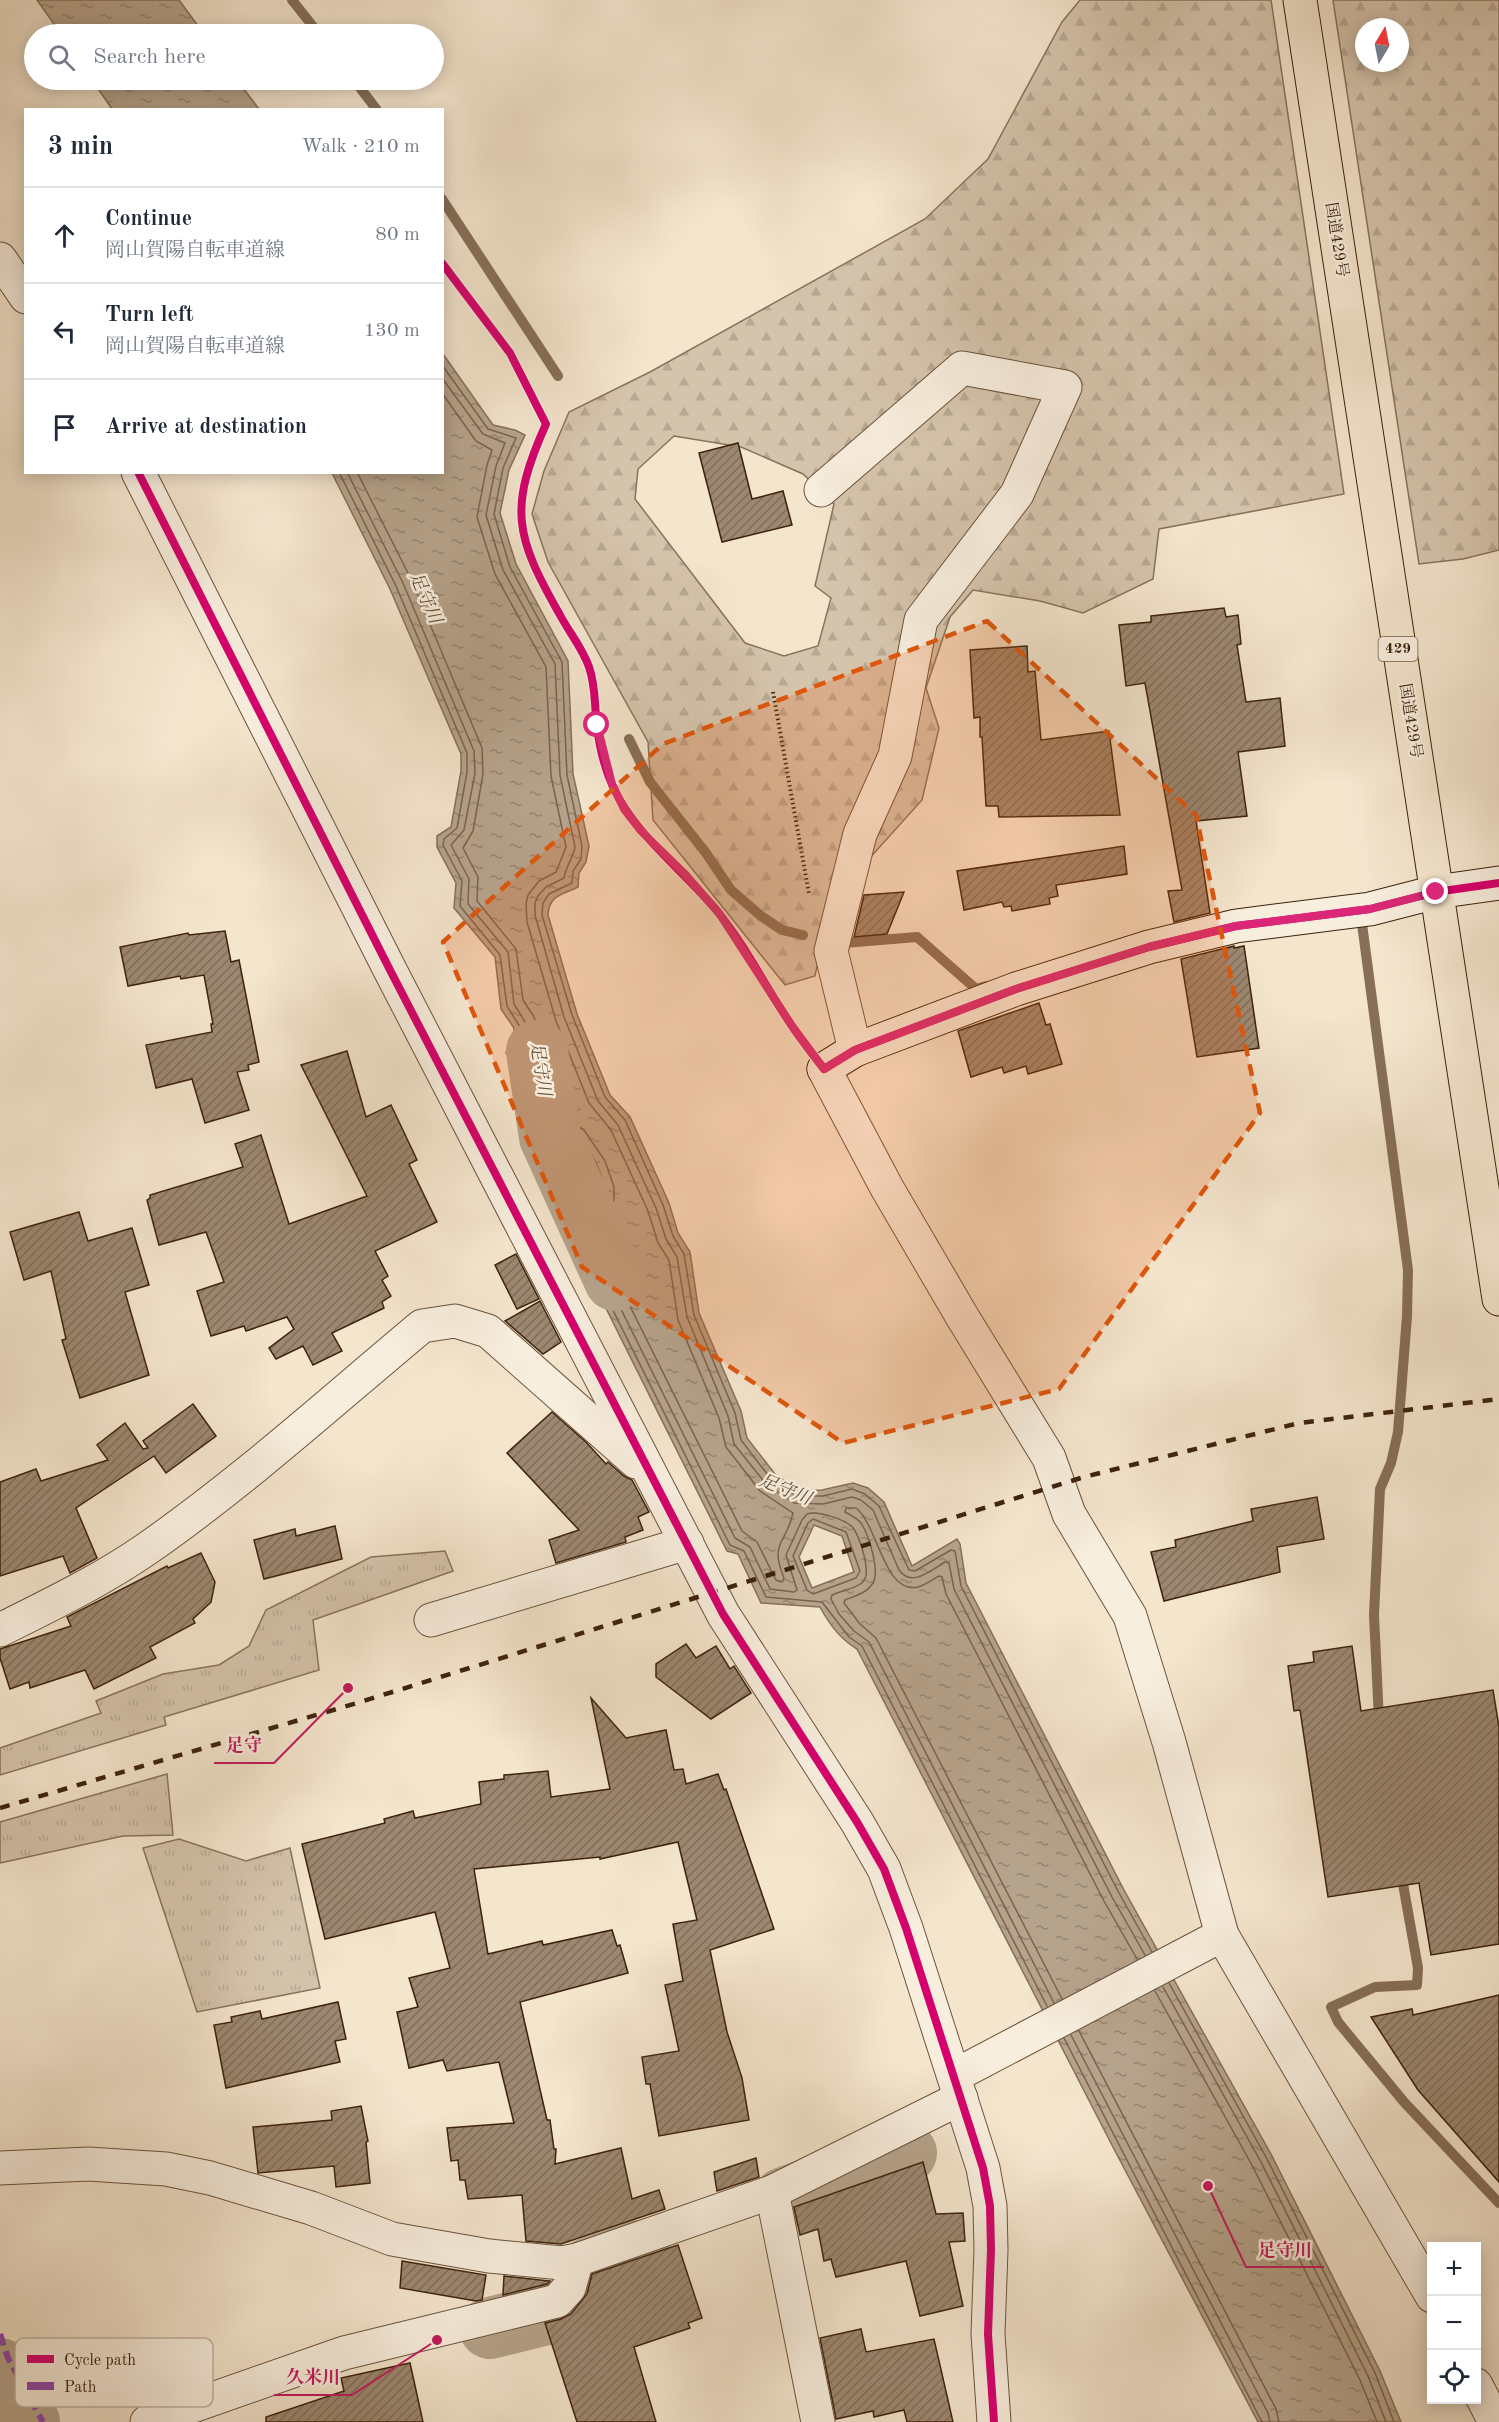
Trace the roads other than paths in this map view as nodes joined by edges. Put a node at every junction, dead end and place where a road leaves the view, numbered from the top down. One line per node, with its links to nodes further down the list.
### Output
1 (1299, 0): 7 (highway, 国道429号 / 429)
2 (0, 259): 3 (street)
3 (24, 294)
4 (139, 474): 10 (street)
5 (821, 490): 8 (street)
6 (1499, 883): 7 (street)
7 (1436, 892): 8 (street); 9 (highway, 国道429号 / 429)
8 (855, 1050): 14 (street)
9 (1499, 1299)
10 (649, 1474): 11 (street); 13 (street)
11 (687, 1543): 12 (street); 15 (street)
12 (431, 1620)
13 (0, 1630)
14 (1216, 1938): 15 (street); 19 (street)
15 (958, 2087): 17 (street); 25 (street)
16 (0, 2168): 18 (street)
17 (772, 2192): 18 (street); 24 (street)
18 (577, 2260): 21 (street)
19 (1427, 2289)
20 (1481, 2395): 26 (street)
21 (213, 2399)
22 (190, 2407): 23 (street)
23 (147, 2422)
24 (818, 2422)
25 (994, 2422)
26 (1495, 2422)

